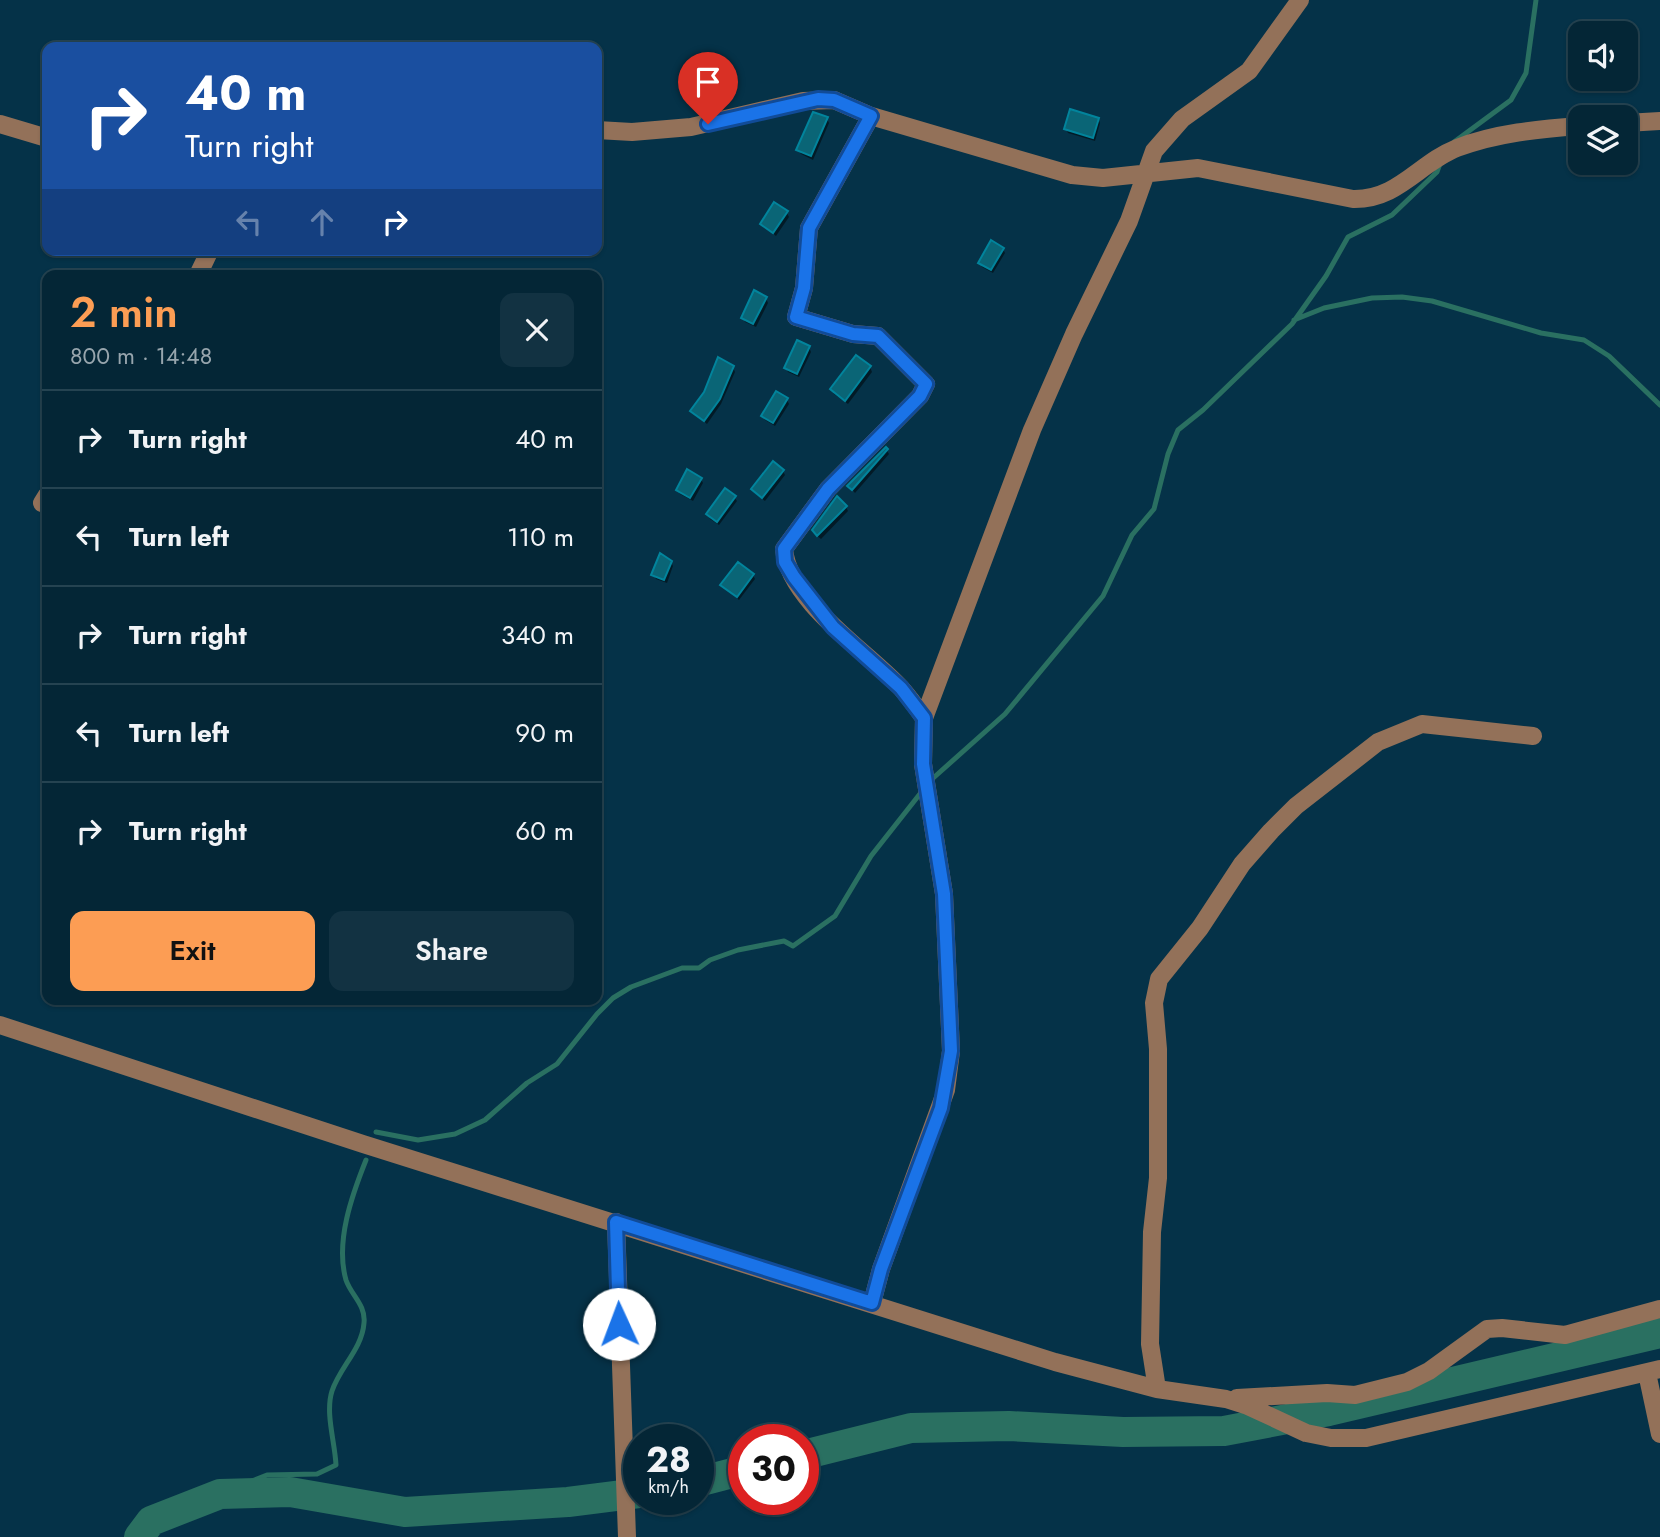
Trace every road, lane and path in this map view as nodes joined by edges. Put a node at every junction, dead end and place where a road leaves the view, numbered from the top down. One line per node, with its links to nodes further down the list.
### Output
1 (1300, 0): 9 (street)
2 (871, 116): 7 (street); 9 (street); 10 (street)
3 (1660, 121): 4 (street)
4 (1638, 122)
5 (0, 124): 8 (street)
6 (1568, 127): 9 (street)
7 (602, 130)
8 (42, 137)
9 (1144, 174): 10 (street)
10 (924, 718): 14 (street)
11 (1533, 736): 17 (street)
12 (0, 1026): 13 (street)
13 (616, 1222): 14 (street); 20 (street)
14 (872, 1303): 17 (street)
15 (1660, 1309): 18 (street)
16 (1653, 1371): 18 (street); 19 (street)
17 (1157, 1389): 18 (street)
18 (1226, 1399)
19 (1660, 1434)
20 (626, 1529)

